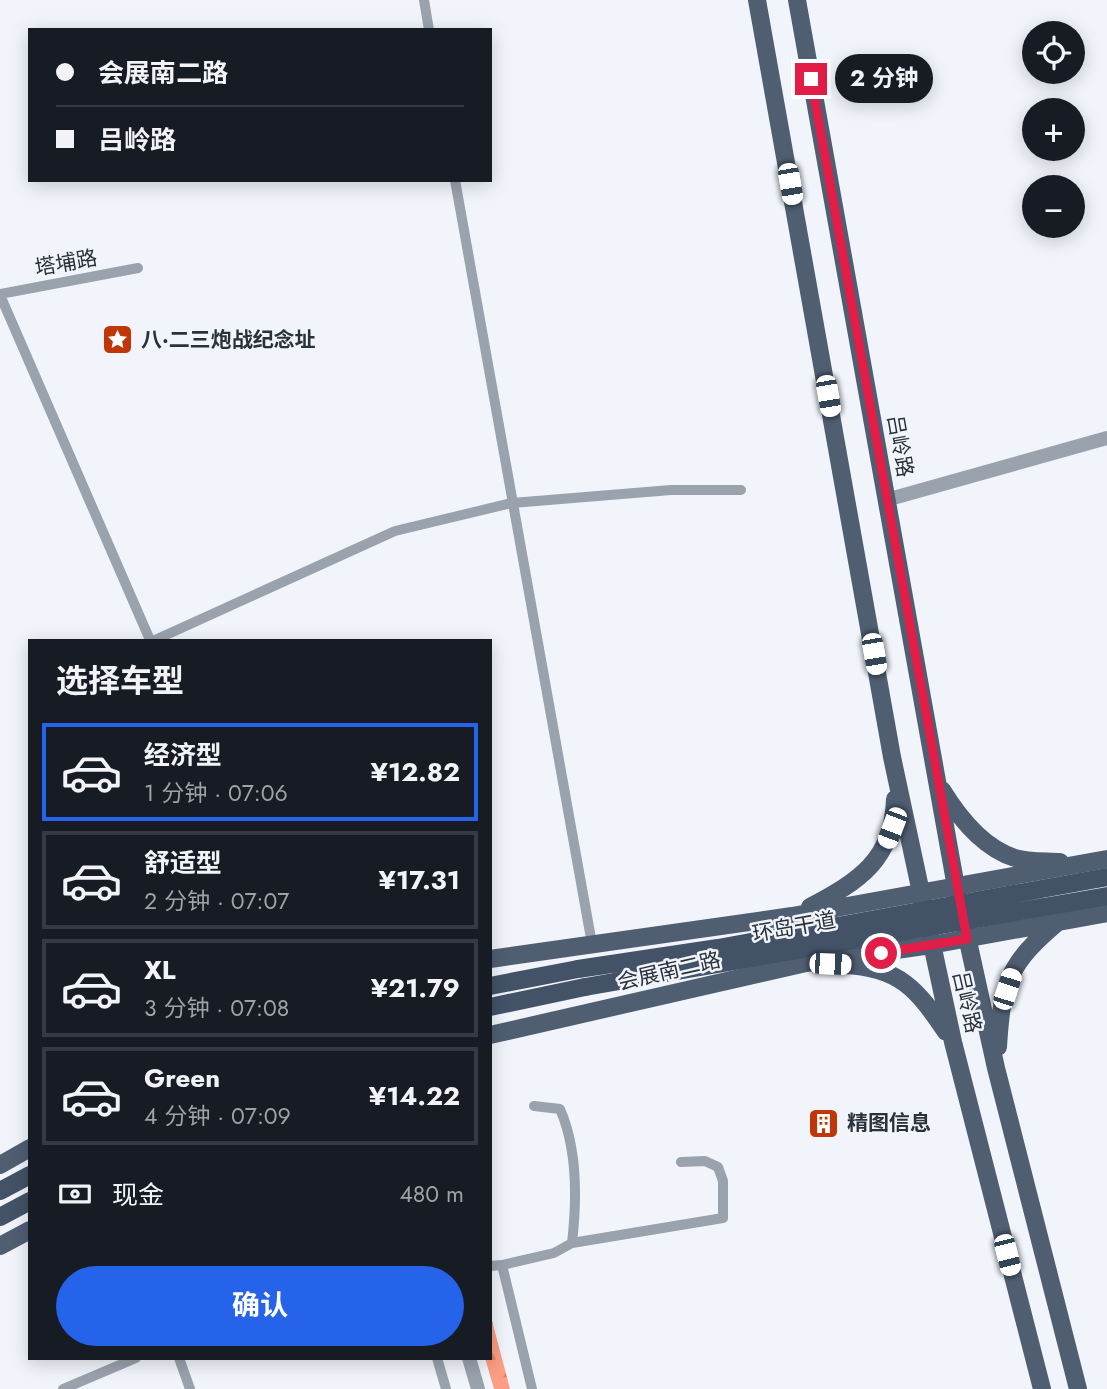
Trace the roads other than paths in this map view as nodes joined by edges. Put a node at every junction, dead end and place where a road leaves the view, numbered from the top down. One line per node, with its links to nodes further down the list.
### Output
1 (424, 0): 4 (street)
2 (757, 0): 14 (main road, 吕岭路)
3 (797, 0): 10 (main road, 吕岭路)
4 (429, 28)
5 (454, 182): 11 (street)
6 (138, 268): 7 (street, 塔埔路)
7 (0, 295): 12 (street)
8 (1107, 438): 10 (street)
9 (741, 490): 11 (street)
10 (886, 500): 15 (main road, 吕岭路)
11 (512, 503): 13 (street); 26 (street)
12 (153, 639)
13 (155, 639)
14 (892, 757): 20 (main road, 吕岭路); 23 (main road)
15 (937, 782): 17 (main road); 19 (main road, 吕岭路)
16 (1107, 859): 17 (main road)
17 (1088, 863): 19 (main road)
18 (1107, 877): 30 (highway, 环岛干道, bridge)
19 (956, 887): 20 (main road); 25 (main road, 吕岭路)
20 (921, 893): 23 (main road); 27 (main road, 吕岭路)
21 (1107, 896): 31 (highway, 环岛干道, bridge)
22 (1107, 913): 24 (main road, 会展南二路)
23 (792, 916): 26 (main road); 29 (main road)
24 (1060, 919): 25 (main road, 会展南二路); 34 (main road)
25 (967, 939): 27 (main road, 会展南二路); 34 (main road, 吕岭路)
26 (592, 944): 28 (main road)
27 (931, 945): 29 (main road, 会展南二路); 33 (main road, 吕岭路)
28 (492, 959)
29 (806, 963): 32 (main road, 会展南二路); 33 (main road)
30 (492, 986)
31 (492, 1007)
32 (492, 1035)
33 (953, 1042): 56 (main road, 吕岭路)
34 (996, 1068): 57 (main road, 吕岭路)
35 (534, 1107): 44 (street)
36 (28, 1150): 38 (main road)
37 (681, 1162): 44 (street)
38 (0, 1165)
39 (28, 1176): 40 (highway)
40 (0, 1191)
41 (28, 1202): 42 (highway)
42 (0, 1217)
43 (28, 1231): 45 (main road)
44 (572, 1244): 46 (street)
45 (0, 1246)
46 (496, 1265): 55 (street)
47 (131, 1360): 51 (street)
48 (180, 1360): 52 (street)
49 (438, 1360): 53 (street)
50 (470, 1360): 54 (street)
51 (63, 1389)
52 (190, 1389)
53 (446, 1389)
54 (478, 1389)
55 (532, 1389)
56 (1042, 1389)
57 (1077, 1389)

